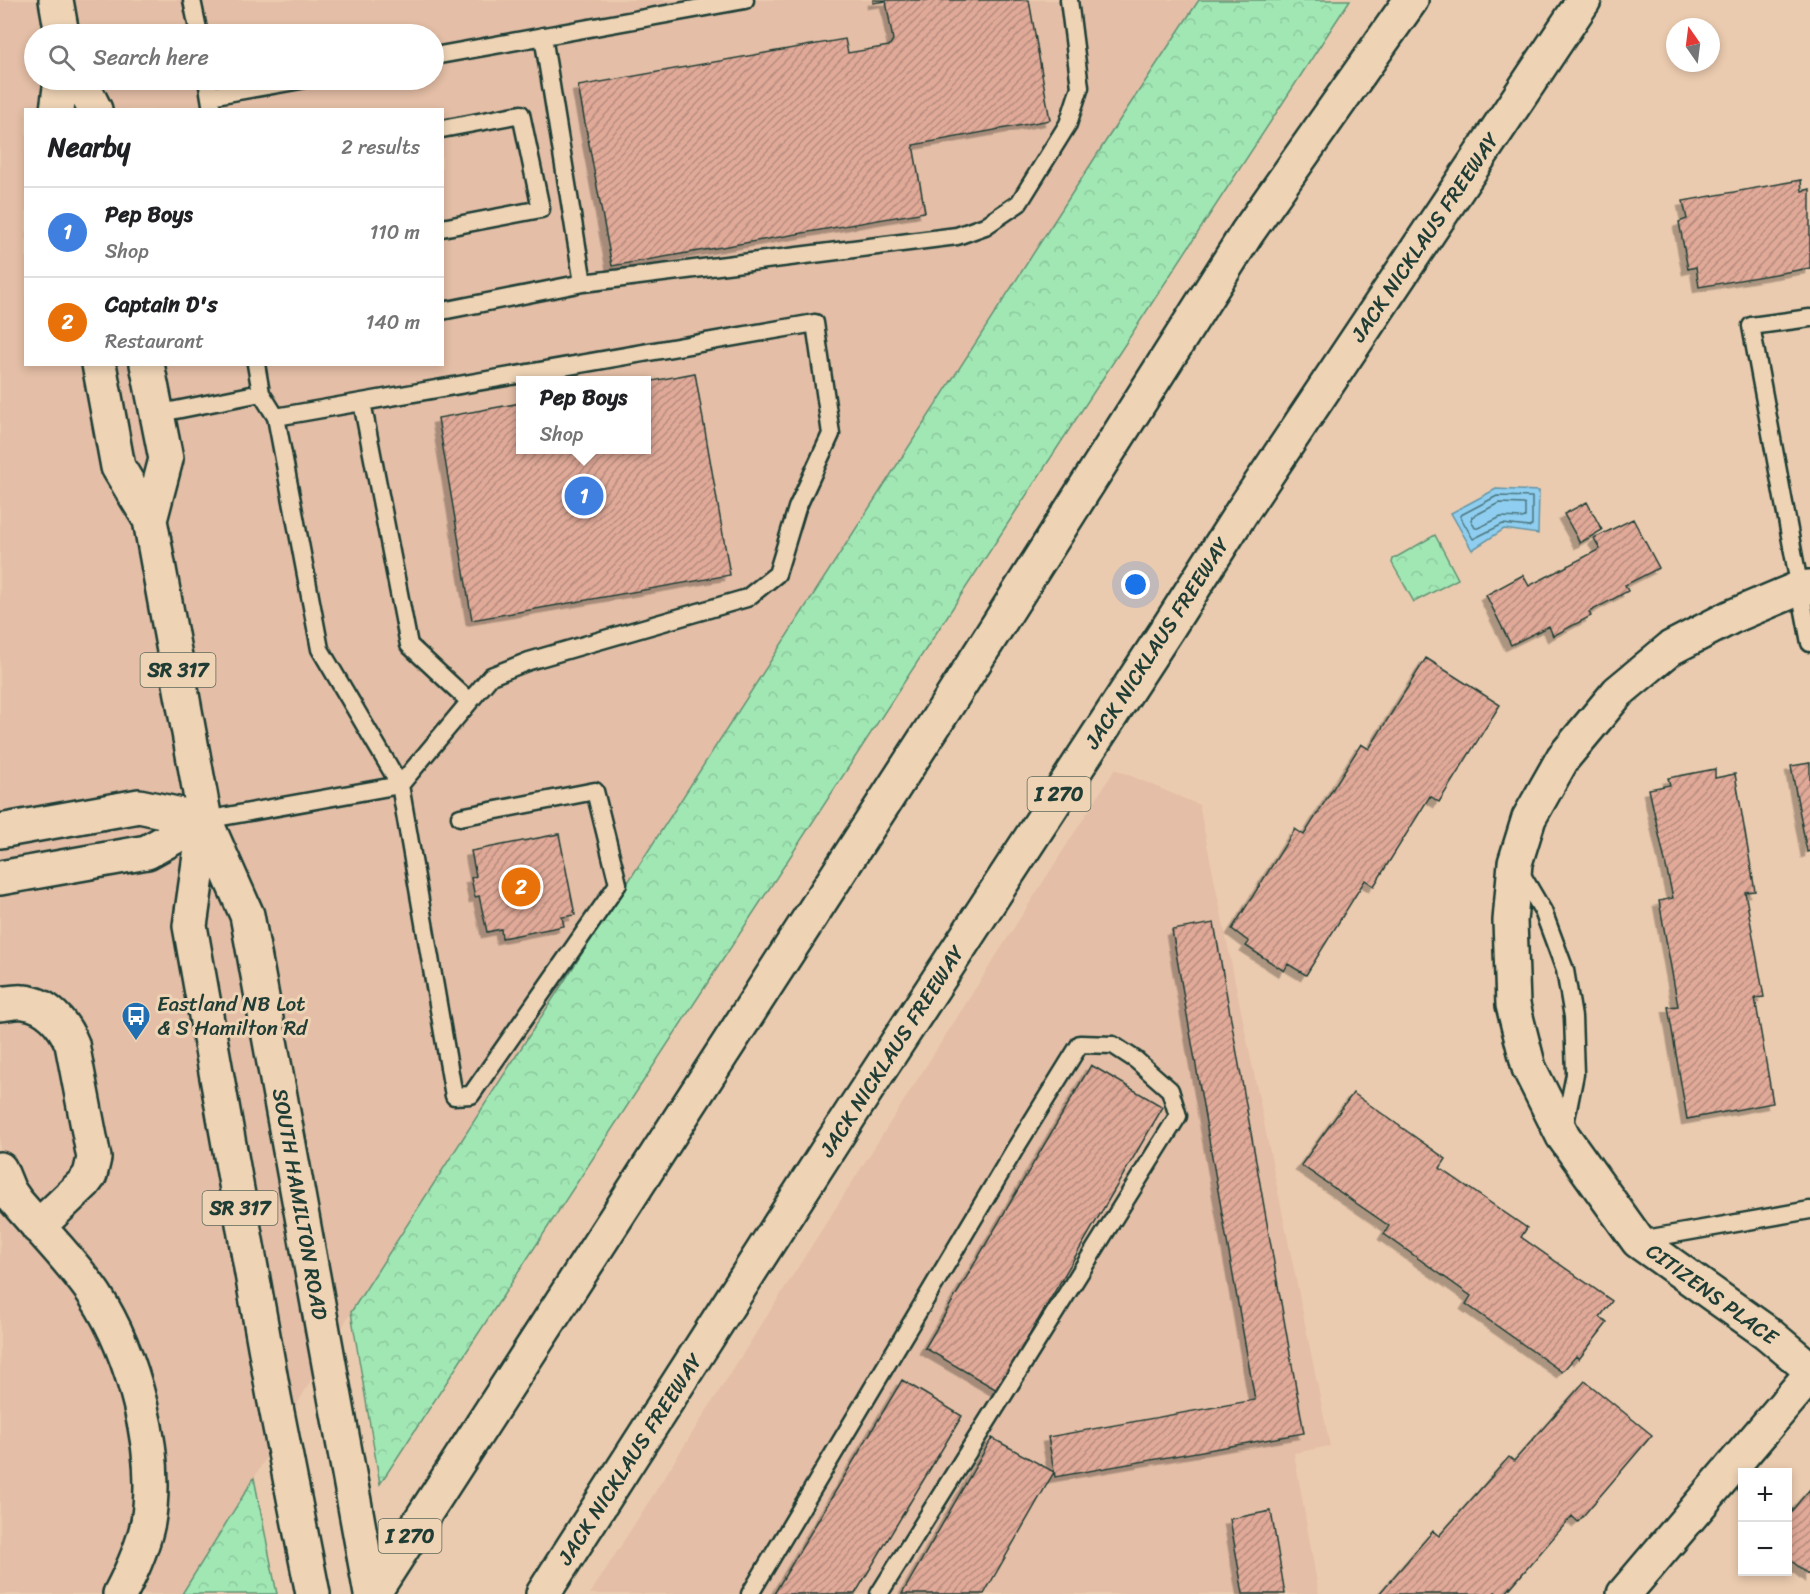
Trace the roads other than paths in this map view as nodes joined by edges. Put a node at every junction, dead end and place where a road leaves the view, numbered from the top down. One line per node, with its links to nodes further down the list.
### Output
1 (56, 0): 7 (main road)
2 (192, 0): 8 (lane)
3 (745, 0): 9 (lane)
4 (1069, 0): 19 (lane)
5 (1411, 0): 49 (main road, I 270)
6 (1584, 0): 50 (main road, JACK NICKLAUS FREEWAY / I 270)
7 (60, 24)
8 (197, 24)
9 (543, 36): 10 (lane); 19 (lane)
10 (444, 54)
11 (60, 90): 15 (main road)
12 (85, 90): 16 (main road)
13 (240, 90): 14 (lane)
14 (210, 95)
15 (57, 108)
16 (95, 108)
17 (444, 129): 18 (lane)
18 (444, 228)
19 (584, 283): 20 (lane)
20 (444, 311)
21 (1810, 318): 30 (lane)
22 (99, 366): 29 (main road, SOUTH HAMILTON ROAD / SR 317)
23 (147, 366): 27 (main road, SOUTH HAMILTON ROAD / SR 317)
24 (256, 366): 25 (lane)
25 (261, 393): 27 (lane); 28 (lane)
26 (362, 402): 28 (lane); 32 (lane); 32 (lane)
27 (156, 414): 29 (main road, SOUTH HAMILTON ROAD / SR 317)
28 (276, 417): 33 (lane)
29 (150, 520): 35 (main road, SOUTH HAMILTON ROAD / SR 317)
30 (1805, 588): 31 (lane); 37 (main road, CITIZENS PLACE)
31 (1810, 643)
32 (469, 701): 33 (lane)
33 (400, 785): 34 (lane); 35 (lane)
34 (460, 817)
35 (206, 820): 36 (main road); 38 (main road); 48 (main road, SOUTH HAMILTON ROAD / SR 317); 49 (main road, SOUTH HAMILTON ROAD / SR 317)
36 (0, 831)
37 (1515, 863): 40 (main road, CITIZENS PLACE); 40 (lane)
38 (0, 878)
39 (0, 1004): 43 (main road)
40 (1563, 1136): 44 (main road, CITIZENS PLACE)
41 (0, 1169): 43 (main road)
42 (1810, 1210): 44 (lane)
43 (38, 1227): 47 (main road)
44 (1638, 1241): 45 (main road, CITIZENS PLACE)
45 (1810, 1369)
46 (1810, 1375): 53 (main road)
47 (120, 1594)
48 (313, 1594)
49 (372, 1594)
50 (543, 1594)
51 (750, 1594): 52 (lane)
52 (879, 1594)
53 (1624, 1594)

